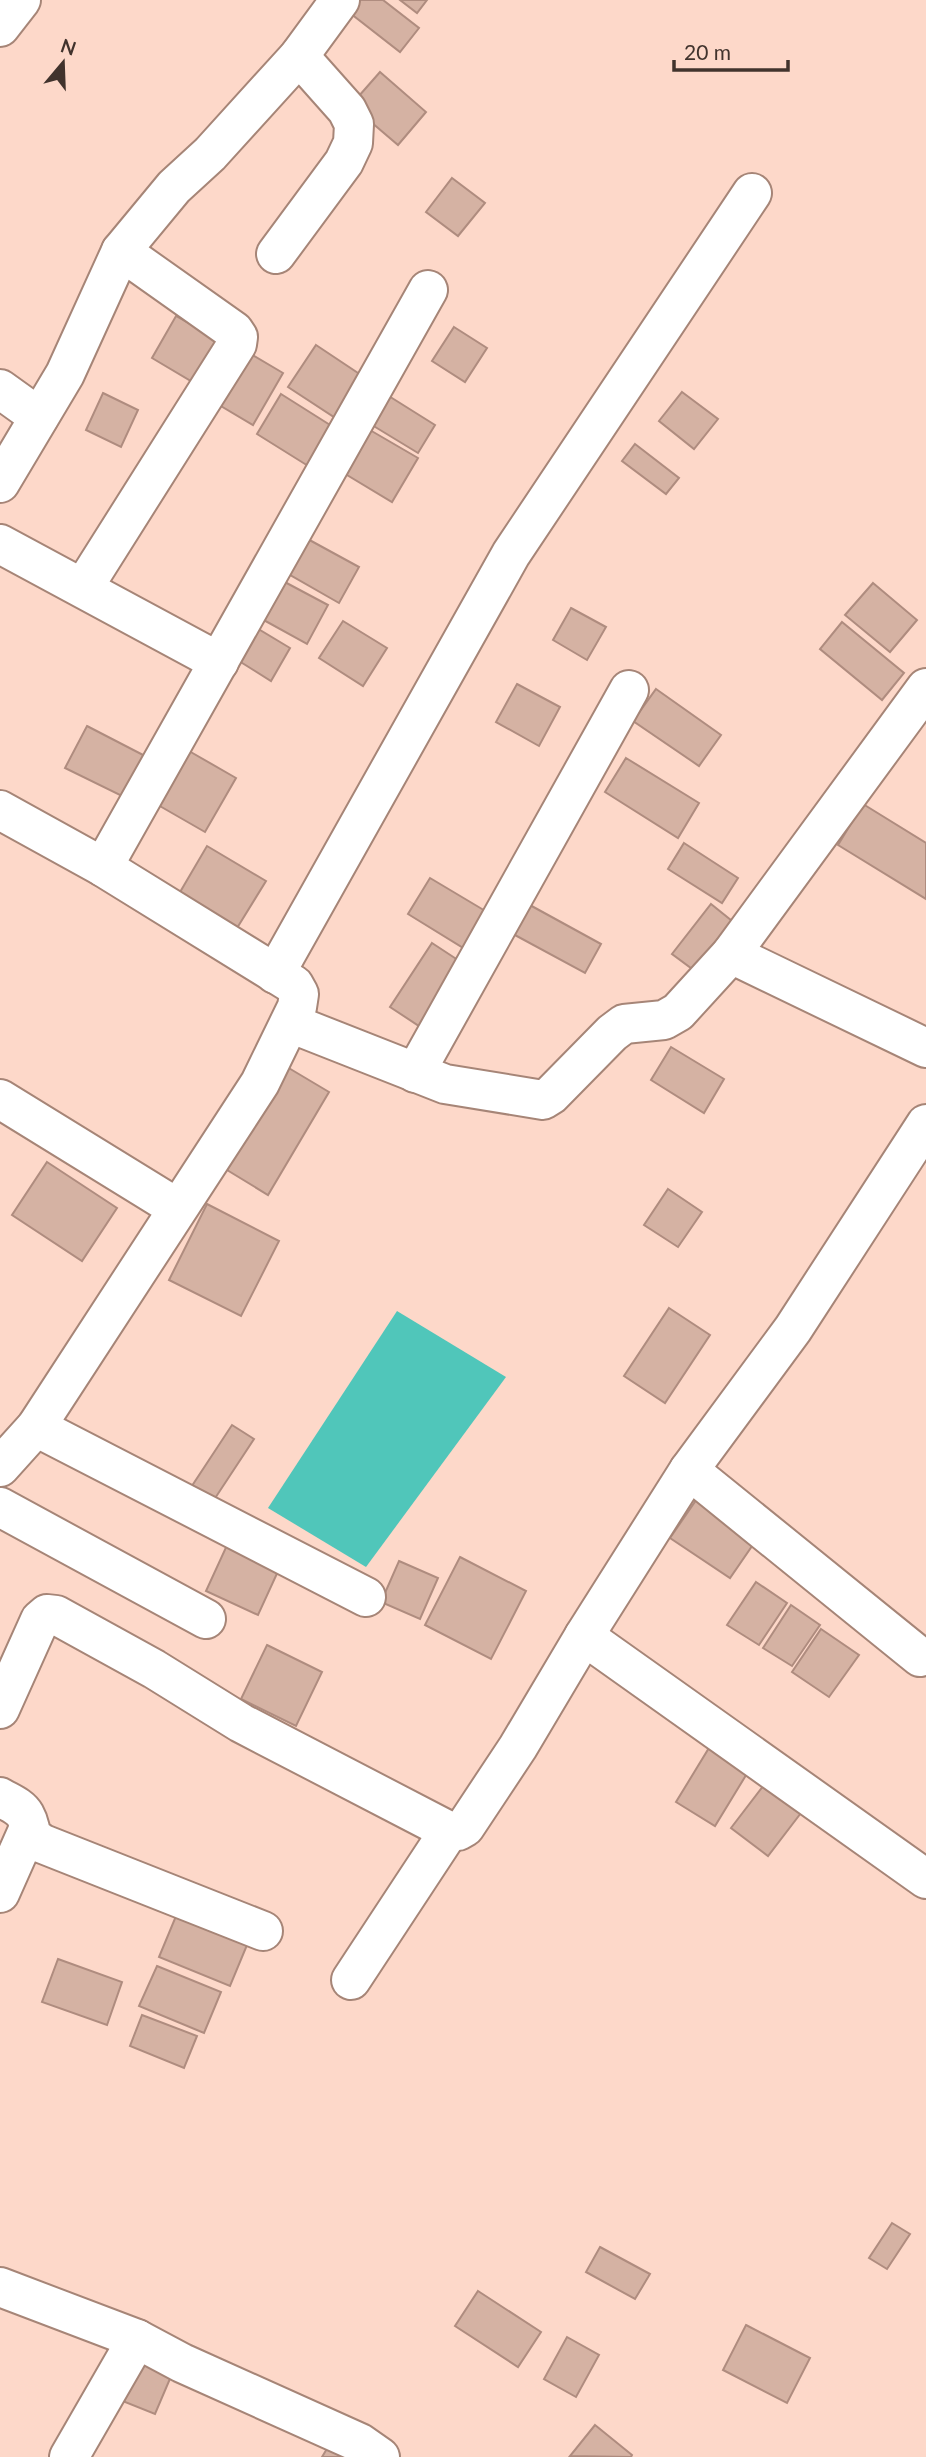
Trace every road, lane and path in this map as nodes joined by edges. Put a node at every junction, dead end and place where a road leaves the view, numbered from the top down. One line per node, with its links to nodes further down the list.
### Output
1 (21, 0): 3 (street)
2 (340, 0): 4 (street)
3 (0, 27)
4 (299, 56): 6 (street); 7 (street)
5 (752, 193): 20 (street)
6 (121, 251): 10 (street); 13 (street)
7 (276, 254)
8 (428, 290): 14 (street)
9 (0, 389): 10 (street)
10 (39, 416): 11 (street)
11 (0, 482)
12 (0, 544): 13 (street)
13 (83, 589): 14 (street)
14 (219, 662): 18 (street)
15 (926, 688): 19 (street)
16 (629, 690): 23 (street)
17 (0, 810): 18 (street)
18 (103, 867): 20 (street)
19 (731, 954): 22 (street); 23 (street)
20 (275, 974): 21 (street)
21 (290, 1023): 23 (street); 26 (street)
22 (926, 1048)
23 (415, 1073)
24 (0, 1098): 26 (street)
25 (926, 1124): 29 (street)
26 (177, 1208): 27 (street)
27 (36, 1427): 28 (street); 31 (street)
28 (0, 1467)
29 (689, 1470): 33 (street); 34 (street)
30 (0, 1507): 32 (street)
31 (366, 1597)
32 (206, 1619)
33 (584, 1636): 38 (street); 39 (street)
34 (920, 1657)
35 (0, 1709): 38 (street)
36 (0, 1797): 37 (street)
37 (28, 1830): 40 (street); 41 (street)
38 (449, 1831): 42 (street)
39 (926, 1879)
40 (0, 1894)
41 (263, 1931)
42 (351, 1980)
43 (0, 2287): 44 (street)
44 (137, 2339): 45 (street); 46 (street)
45 (69, 2457)
46 (380, 2457)

